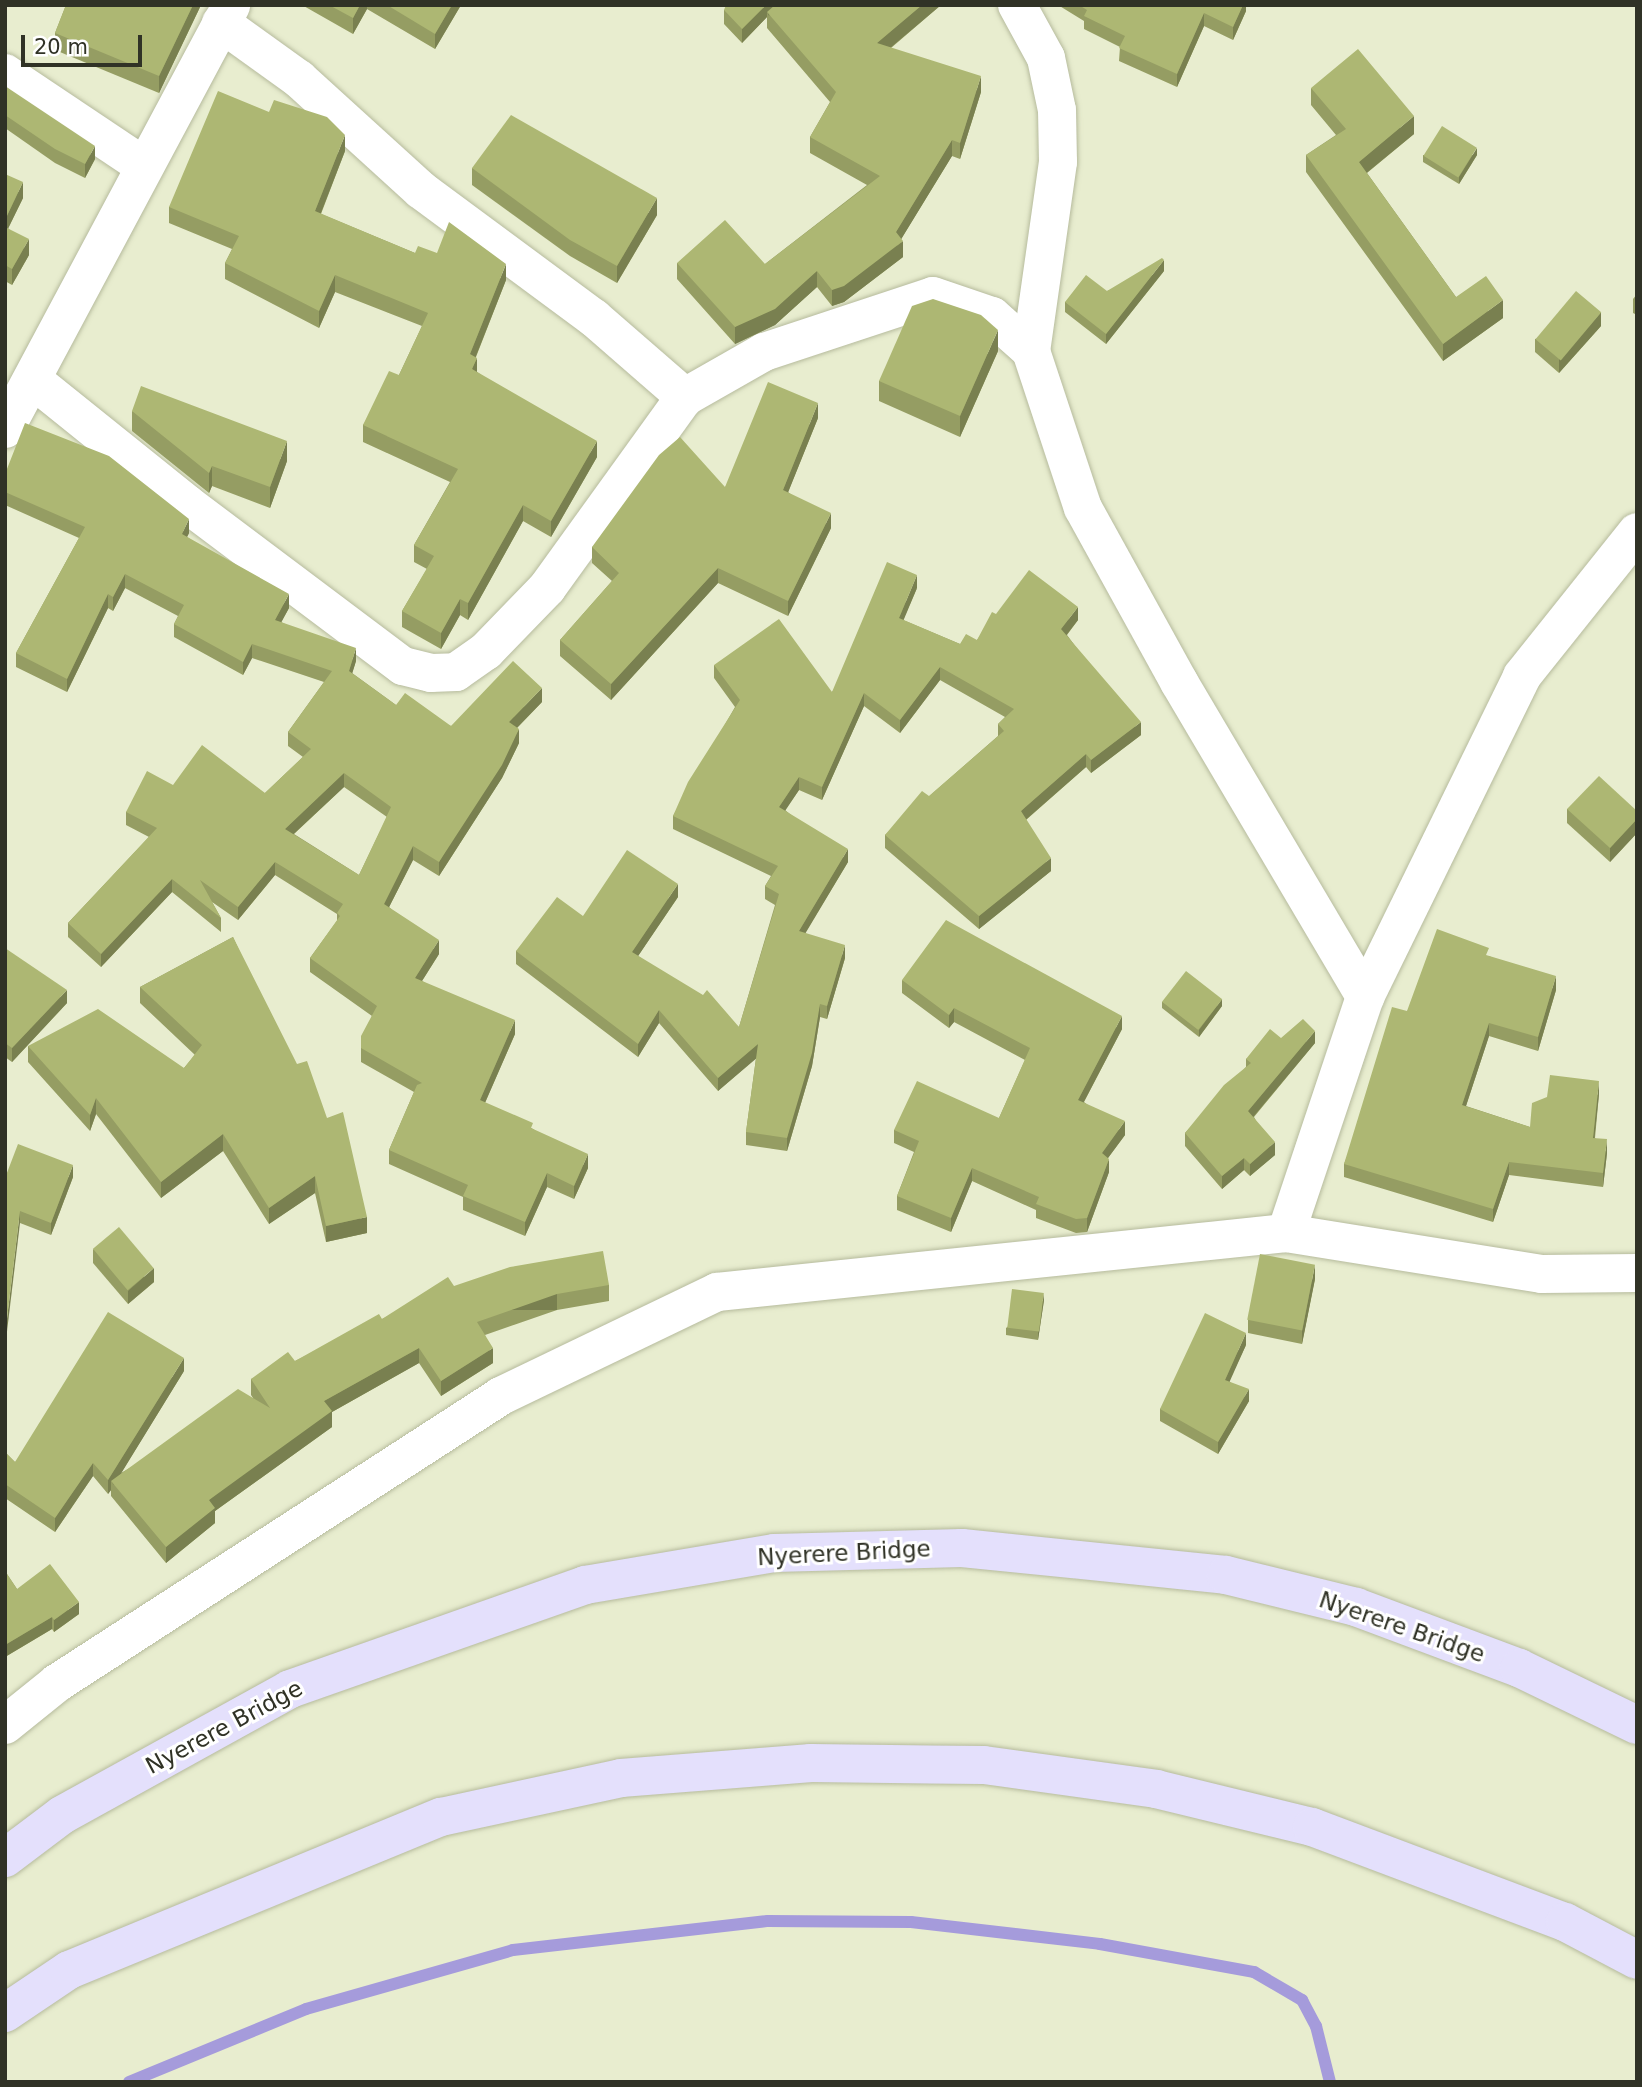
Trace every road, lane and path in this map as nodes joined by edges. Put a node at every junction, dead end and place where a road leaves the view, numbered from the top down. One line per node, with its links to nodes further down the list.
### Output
1 (1017, 5): 5 (street)
2 (226, 14): 4 (street); 7 (street)
3 (5, 72): 4 (street)
4 (144, 166): 6 (street)
5 (1031, 351): 7 (street); 10 (street)
6 (33, 380): 7 (street); 8 (street)
7 (685, 397)
8 (5, 429)
9 (1633, 542): 10 (street)
10 (1365, 997): 11 (street)
11 (1286, 1233): 12 (street); 13 (street)
12 (1637, 1273)
13 (5, 1725)
14 (1637, 1725): 15 (main road, Nyerere Bridge)
15 (5, 1858)
16 (1637, 1960): 17 (main road)
17 (5, 2013)

